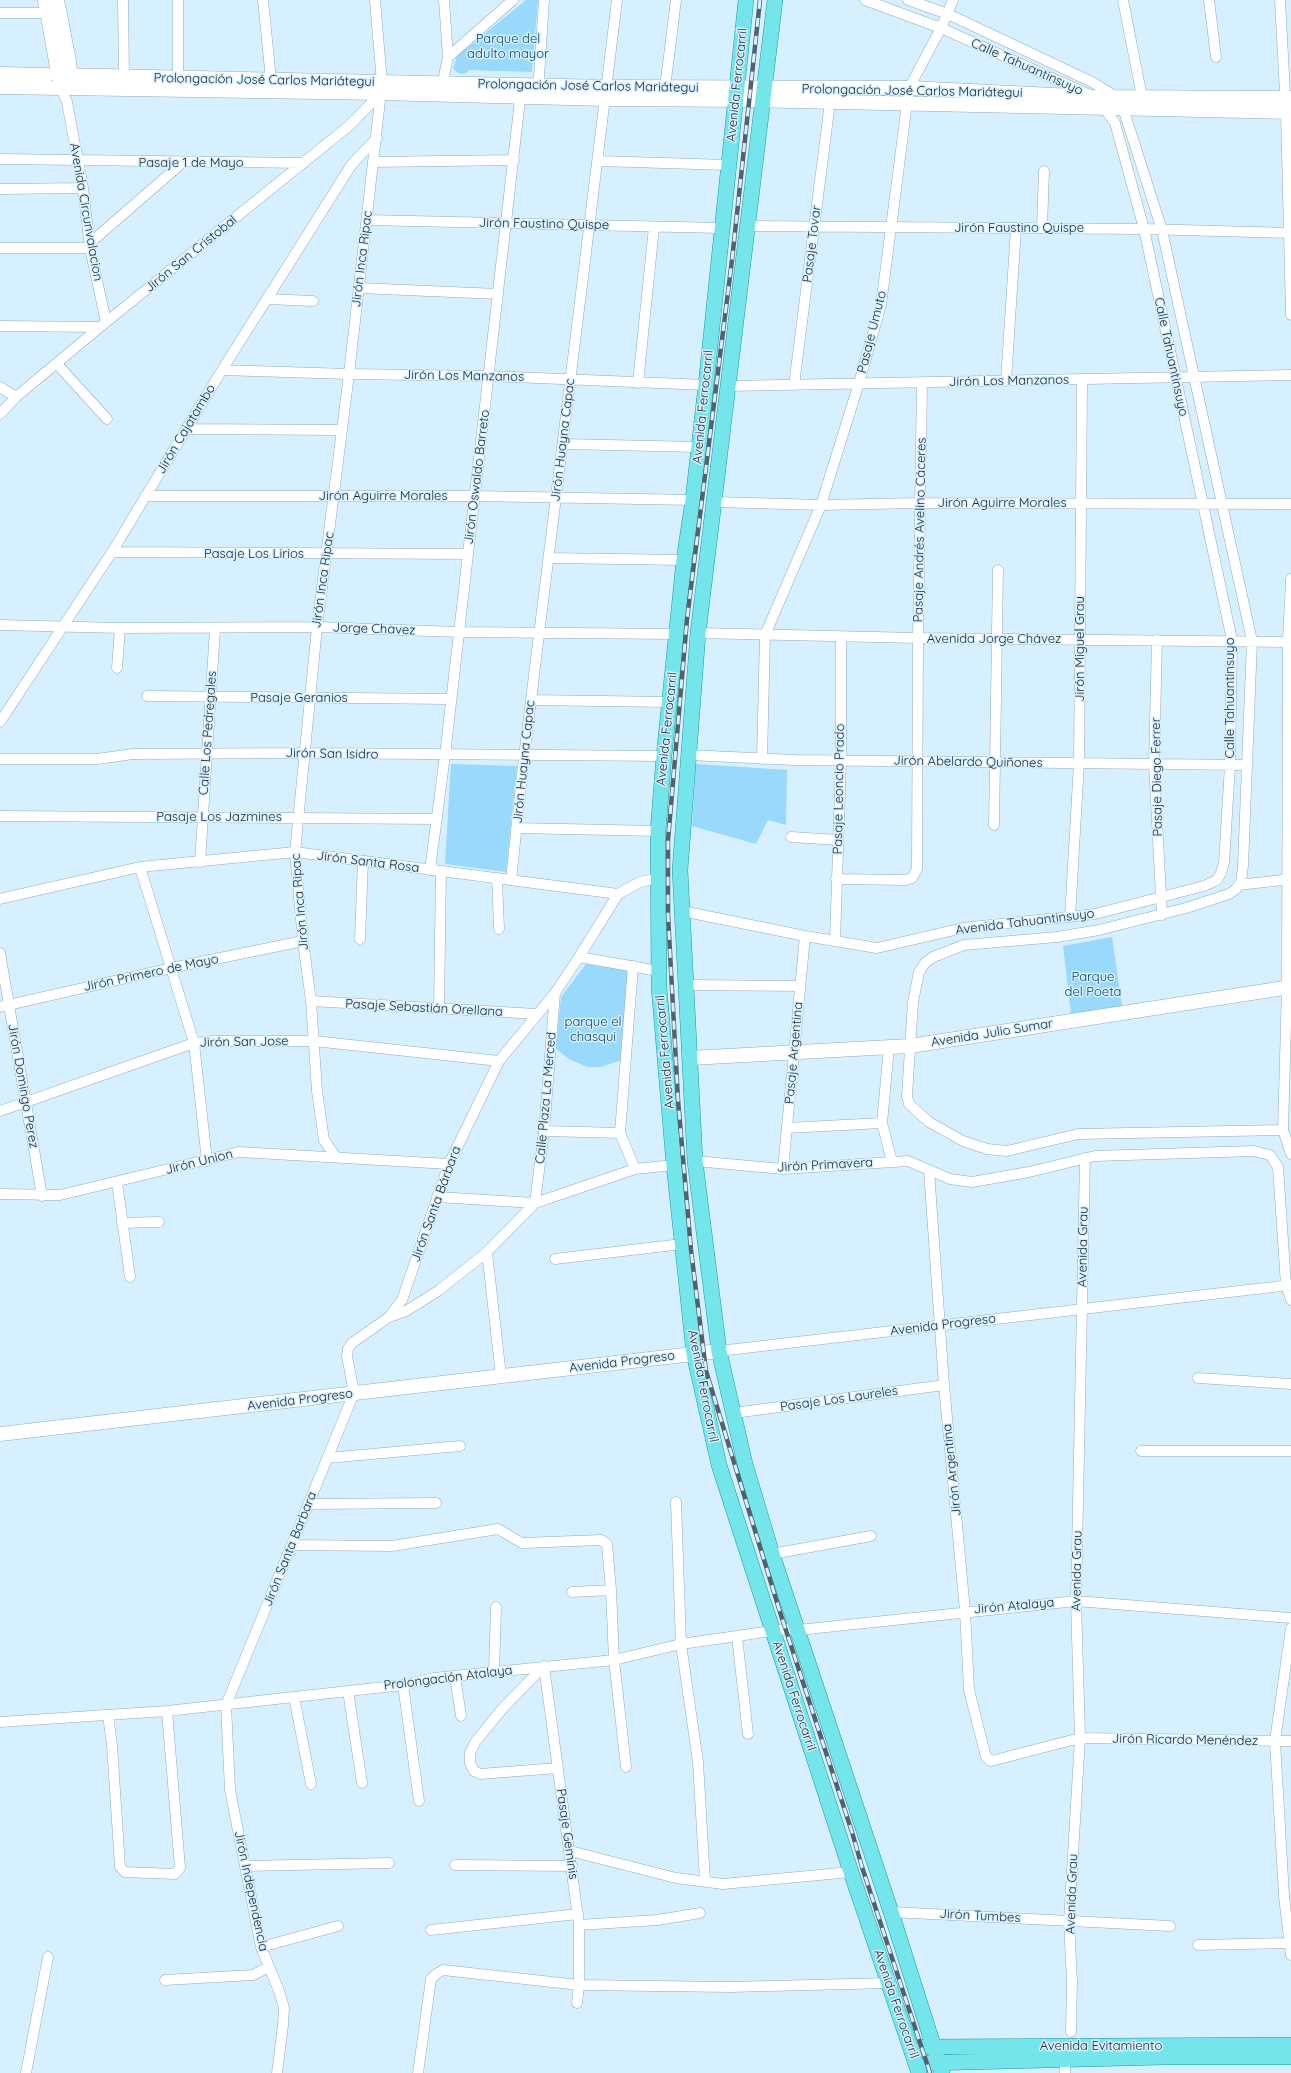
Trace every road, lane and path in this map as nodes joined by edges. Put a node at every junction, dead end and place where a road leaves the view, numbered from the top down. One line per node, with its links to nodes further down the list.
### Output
1 (57, 0): 27 (main road, Avenida Circunvalacion)
2 (123, 0): 26 (street)
3 (178, 0): 29 (street)
4 (263, 0): 28 (street)
5 (374, 0): 31 (street, Jirón Inca Ripac)
6 (444, 0): 23 (street)
7 (513, 0): 23 (street)
8 (544, 0): 36 (street)
9 (617, 0): 37 (street, Jirón Huayna Capac)
10 (676, 0): 32 (street)
11 (746, 0): 38 (main road, Avenida Ferrocarril)
12 (775, 0): 39 (main road, Avenida Ferrocarril)
13 (865, 0): 22 (street, Calle Tahuantinsuyo)
14 (908, 0): 21 (street, Calle Tahuantinsuyo)
15 (953, 0): 21 (street, Pasaje Umuto)
16 (1123, 0): 44 (street)
17 (1209, 0): 24 (street)
18 (1280, 0): 41 (street)
19 (46, 7): 20 (street); 27 (main road, Avenida Circunvalacion)
20 (0, 13)
21 (948, 14): 22 (street, Pasaje Umuto); 43 (street, Calle Tahuantinsuyo)
22 (941, 28): 33 (street, Pasaje Umuto); 40 (street, Calle Tahuantinsuyo)
23 (448, 57): 34 (street)
24 (1216, 57)
25 (0, 74): 27 (main road)
26 (124, 76): 27 (main road, Prolongación José Carlos Mariátegui); 29 (main road, Prolongación José Carlos Mariátegui)
27 (62, 80): 29 (main road, Prolongación José Carlos Mariátegui); 30 (main road); 51 (street, Avenida Circunvalacion)
28 (271, 80): 29 (main road, Prolongación José Carlos Mariátegui); 31 (main road, Prolongación José Carlos Mariátegui)
29 (178, 84): 31 (main road, Prolongación José Carlos Mariátegui)
30 (0, 87)
31 (382, 88): 34 (main road, Prolongación José Carlos Mariátegui); 48 (street, Jirón Inca Ripac); 55 (street, Jirón San Cristobal)
32 (665, 88): 37 (main road, Prolongación José Carlos Mariátegui); 38 (main road, Prolongación José Carlos Mariátegui)
33 (909, 88): 39 (main road, Prolongación José Carlos Mariátegui); 40 (main road, Prolongación José Carlos Mariátegui); 45 (street, Pasaje Umuto)
34 (441, 89): 35 (main road, Prolongación José Carlos Mariátegui)
35 (521, 91): 36 (main road, Prolongación José Carlos Mariátegui); 50 (street, Jirón Oswaldo Barreto)
36 (538, 91): 37 (main road, Prolongación José Carlos Mariátegui)
37 (606, 93): 38 (main road, Prolongación José Carlos Mariátegui); 52 (street, Jirón Huayna Capac)
38 (736, 94): 39 (main road, Prolongación José Carlos Mariátegui); 56 (main road, Avenida Ferrocarril)
39 (763, 94): 42 (main road, Prolongación José Carlos Mariátegui); 63 (main road, Avenida Ferrocarril)
40 (1094, 97): 43 (main road, Prolongación José Carlos Mariátegui); 46 (street, Calle Tahuantinsuyo)
41 (1288, 98): 44 (main road); 47 (street)
42 (830, 102): 45 (main road, Prolongación José Carlos Mariátegui); 65 (street, Pasaje Tovar)
43 (1120, 102): 44 (main road); 46 (main road, Prolongación José Carlos Mariátegui); 71 (street, Calle Tahuantinsuyo)
44 (1143, 103): 47 (main road)
45 (908, 104): 46 (main road, Prolongación José Carlos Mariátegui); 66 (street, Pasaje Umuto)
46 (1105, 107): 70 (street, Calle Tahuantinsuyo)
47 (1288, 112): 72 (street)
48 (377, 138): 53 (street, Jirón Inca Ripac); 77 (street, Jirón Cajatambo)
49 (0, 159): 51 (street, Pasaje 1 de Mayo)
50 (514, 160): 53 (street); 61 (street, Jirón Oswaldo Barreto)
51 (78, 161): 54 (street, Pasaje 1 de Mayo); 58 (street, Avenida Circunvalacion)
52 (598, 161): 56 (street); 62 (street, Jirón Huayna Capac)
53 (374, 162): 60 (street, Jirón Inca Ripac)
54 (182, 163): 55 (street, Pasaje 1 de Mayo); 73 (street)
55 (304, 163): 80 (street, Jirón San Cristobal)
56 (728, 165): 67 (main road, Avenida Ferrocarril)
57 (1044, 171): 69 (street)
58 (83, 188): 59 (street); 73 (street, Avenida Circunvalacion)
59 (0, 189)
60 (367, 220): 61 (street, Jirón Faustino Quispe); 75 (street, Jirón Inca Ripac)
61 (506, 223): 62 (street, Jirón Faustino Quispe); 76 (street, Jirón Oswaldo Barreto)
62 (590, 225): 64 (street, Jirón Faustino Quispe); 89 (street, Jirón Huayna Capac)
63 (747, 226): 65 (street, Jirón Faustino Quispe); 98 (main road, Avenida Ferrocarril)
64 (654, 227): 67 (street, Jirón Faustino Quispe); 93 (street)
65 (814, 227): 66 (street, Jirón Faustino Quispe); 96 (street, Pasaje Tovar)
66 (891, 227): 68 (street, Jirón Faustino Quispe); 94 (street, Pasaje Umuto)
67 (721, 228): 95 (main road, Avenida Ferrocarril)
68 (1016, 228): 69 (street, Jirón Faustino Quispe); 91 (street)
69 (1042, 228): 70 (street, Jirón Faustino Quispe)
70 (1144, 229): 71 (street, Jirón Faustino Quispe); 88 (street, Calle Tahuantinsuyo)
71 (1162, 230): 72 (street, Jirón Faustino Quispe); 87 (street, Calle Tahuantinsuyo)
72 (1290, 233): 79 (street)
73 (90, 245): 74 (street); 80 (street, Avenida Circunvalacion)
74 (0, 248)
75 (359, 288): 76 (street); 84 (street, Jirón Inca Ripac)
76 (498, 294): 86 (street, Jirón Oswaldo Barreto)
77 (268, 299): 78 (street); 83 (street, Jirón Cajatambo)
78 (313, 301)
79 (1291, 314)
80 (103, 325): 81 (street); 82 (street, Jirón San Cristobal)
81 (0, 326)
82 (58, 364): 99 (street, Jirón San Cristobal); 101 (street)
83 (222, 370): 84 (street, Jirón Los Manzanos); 102 (street, Jirón Cajatambo)
84 (349, 374): 86 (street, Jirón Los Manzanos); 103 (street, Jirón Inca Ripac)
85 (1291, 375): 87 (street, Jirón Los Manzanos)
86 (489, 376): 89 (street, Jirón Los Manzanos); 108 (street, Jirón Oswaldo Barreto)
87 (1194, 377): 88 (street, Jirón Los Manzanos); 115 (street, Calle Tahuantinsuyo)
88 (1175, 378): 90 (street, Jirón Los Manzanos); 114 (street, Calle Tahuantinsuyo)
89 (571, 380): 93 (street, Jirón Los Manzanos); 104 (street, Jirón Huayna Capac)
90 (1082, 380): 91 (street, Jirón Los Manzanos); 113 (street, Jirón Miguel Grau)
91 (1006, 381): 92 (street, Jirón Los Manzanos)
92 (922, 382): 94 (street, Jirón Los Manzanos); 112 (street, Pasaje Andrés Avelino Cáceres)
93 (638, 383): 95 (street, Jirón Los Manzanos)
94 (858, 383): 96 (street, Jirón Los Manzanos); 117 (street, Pasaje Umuto)
95 (706, 385): 105 (main road, Avenida Ferrocarril)
96 (794, 385): 98 (street, Jirón Los Manzanos)
97 (0, 386): 99 (street)
98 (728, 386): 111 (main road, Avenida Ferrocarril)
99 (16, 397): 100 (street, Jirón San Cristobal)
100 (0, 414)
101 (107, 419)
102 (188, 429): 103 (street); 106 (street, Jirón Cajatambo)
103 (342, 430): 107 (street, Jirón Inca Ripac)
104 (563, 444): 105 (street); 109 (street, Jirón Huayna Capac)
105 (699, 447): 110 (main road, Avenida Ferrocarril)
106 (145, 496): 107 (street, Jirón Aguirre Morales); 118 (street, Jirón Cajatambo)
107 (334, 496): 108 (street, Jirón Aguirre Morales); 119 (street, Jirón Inca Ripac)
108 (475, 496): 109 (street, Jirón Aguirre Morales); 120 (street, Jirón Oswaldo Barreto)
109 (556, 498): 110 (street, Jirón Aguirre Morales); 121 (street, Jirón Huayna Capac)
110 (693, 500): 122 (main road, Avenida Ferrocarril)
111 (714, 502): 117 (street, Jirón Aguirre Morales); 132 (main road, Avenida Ferrocarril)
112 (920, 503): 113 (street, Jirón Aguirre Morales); 117 (street, Jirón Aguirre Morales); 136 (street, Pasaje Andrés Avelino Cáceres)
113 (1081, 503): 114 (street, Jirón Aguirre Morales); 138 (street, Jirón Miguel Grau)
114 (1202, 504): 115 (street, Jirón Aguirre Morales); 140 (street, Calle Tahuantinsuyo)
115 (1222, 504): 116 (street, Jirón Aguirre Morales); 141 (street, Calle Tahuantinsuyo)
116 (1291, 504)
117 (821, 505): 134 (street, Pasaje Umuto)
118 (112, 552): 119 (street, Pasaje Los Lirios); 126 (street, Jirón Cajatambo)
119 (327, 554): 120 (street, Pasaje Los Lirios); 127 (street, Jirón Inca Ripac)
120 (468, 554): 130 (street, Jirón Oswaldo Barreto)
121 (549, 558): 122 (street); 131 (street, Jirón Huayna Capac)
122 (684, 560): 133 (main road, Avenida Ferrocarril)
123 (998, 570): 137 (street)
124 (1291, 579): 142 (street)
125 (0, 624): 126 (street, Jorge Chavez)
126 (63, 625): 128 (street, Jorge Chavez); 150 (street, Jirón Cajatambo)
127 (317, 627): 129 (street, Jorge Chavez); 130 (street, Jorge Chavez); 146 (street, Jirón Inca Ripac)
128 (120, 628): 129 (street, Jorge Chavez); 143 (street)
129 (215, 629): 145 (street, Calle Los Pedregales)
130 (459, 632): 131 (street, Jorge Chavez); 147 (street, Jirón Oswaldo Barreto)
131 (539, 633): 133 (street, Jorge Chavez); 148 (street, Jirón Huayna Capac)
132 (698, 633): 134 (street, Avenida Jorge Chávez); 153 (main road, Avenida Ferrocarril)
133 (676, 634): 149 (main road, Avenida Ferrocarril)
134 (765, 635): 135 (street, Avenida Jorge Chávez); 158 (street)
135 (841, 637): 136 (street, Avenida Jorge Chávez); 159 (street, Pasaje Leoncio Prado)
136 (918, 638): 137 (street, Avenida Jorge Chávez); 160 (street, Pasaje Andrés Avelino Cáceres)
137 (996, 639): 138 (street, Avenida Jorge Chávez); 161 (street)
138 (1079, 639): 139 (street, Avenida Jorge Chávez); 162 (street, Jirón Miguel Grau)
139 (1157, 640): 140 (street, Avenida Jorge Chávez); 163 (street, Pasaje Diego Ferrer)
140 (1232, 640): 141 (street, Avenida Jorge Chávez); 164 (street, Calle Tahuantinsuyo)
141 (1252, 641): 142 (street, Avenida Jorge Chávez); 165 (street, Calle Tahuantinsuyo)
142 (1289, 642): 185 (street)
143 (117, 668)
144 (147, 696): 145 (street, Pasaje Geranios)
145 (210, 698): 146 (street, Pasaje Geranios); 152 (street, Calle Los Pedregales)
146 (310, 698): 147 (street, Pasaje Geranios); 151 (street, Jirón Inca Ripac)
147 (451, 699): 154 (street, Jirón Oswaldo Barreto)
148 (531, 700): 149 (street); 155 (street, Jirón Huayna Capac)
149 (669, 702): 156 (main road, Avenida Ferrocarril)
150 (0, 722)
151 (303, 753): 152 (street, Jirón San Isidro); 154 (street, Jirón San Isidro); 168 (street, Jirón Inca Ripac)
152 (206, 754): 157 (street, Jirón San Isidro); 167 (street, Calle Los Pedregales)
153 (689, 755): 158 (street, Jirón Abelardo Quiñones); 191 (main road, Avenida Ferrocarril)
154 (445, 756): 155 (street, Jirón San Isidro); 169 (street, Jirón Oswaldo Barreto)
155 (524, 756): 156 (street, Jirón San Isidro); 171 (street, Jirón Huayna Capac)
156 (664, 756): 172 (main road, Avenida Ferrocarril)
157 (0, 759)
158 (762, 759): 159 (street, Jirón Abelardo Quiñones)
159 (841, 760): 160 (street, Jirón Abelardo Quiñones); 174 (street, Pasaje Leoncio Prado)
160 (917, 762): 161 (street, Jirón Abelardo Quiñones); 184 (street, Pasaje Andrés Avelino Cáceres)
161 (994, 763): 162 (street, Jirón Abelardo Quiñones); 170 (street)
162 (1079, 763): 163 (street, Jirón Abelardo Quiñones); 193 (street, Jirón Miguel Grau)
163 (1154, 764): 164 (street, Jirón Abelardo Quiñones); 189 (street, Pasaje Diego Ferrer)
164 (1230, 765): 165 (street, Jirón Abelardo Quiñones); 181 (street, Calle Tahuantinsuyo)
165 (1247, 765): 187 (street, Calle Tahuantinsuyo)
166 (0, 816): 167 (street, Pasaje Los Jazmines)
167 (202, 817): 168 (street, Pasaje Los Jazmines); 177 (street, Calle Los Pedregales)
168 (298, 818): 169 (street, Pasaje Los Jazmines); 175 (street, Jirón Inca Ripac)
169 (437, 819): 179 (street, Jirón Oswaldo Barreto)
170 (994, 825)
171 (516, 828): 172 (street); 186 (street, Jirón Huayna Capac)
172 (658, 831): 183 (main road, Avenida Ferrocarril)
173 (791, 837): 174 (street)
174 (838, 840): 184 (street, Pasaje Leoncio Prado)
175 (295, 852): 176 (street, Jirón Santa Rosa); 177 (street, Jirón Santa Rosa); 198 (street, Jirón Inca Ripac)
176 (363, 861): 179 (street, Jirón Santa Rosa); 197 (street)
177 (200, 862): 178 (street, Jirón Santa Rosa)
178 (140, 868): 190 (street, Jirón Santa Rosa); 203 (street)
179 (430, 870): 180 (street, Jirón Santa Rosa)
180 (441, 871): 182 (street, Jirón Santa Rosa); 211 (street)
181 (1221, 873): 189 (street, Avenida Tahuantinsuyo)
182 (497, 878): 186 (street, Jirón Santa Rosa); 195 (street)
183 (658, 878): 188 (street); 204 (main road, Avenida Ferrocarril)
184 (836, 879): 199 (street, Pasaje Leoncio Prado)
185 (1289, 879): 187 (street); 194 (street)
186 (511, 880): 188 (street, Jirón Santa Rosa)
187 (1239, 885): 192 (street)
188 (618, 894): 201 (street)
189 (1160, 897): 192 (street, Pasaje Diego Ferrer); 193 (street, Avenida Tahuantinsuyo)
190 (0, 899)
191 (682, 911): 196 (street, Avenida Tahuantinsuyo); 205 (main road, Avenida Ferrocarril)
192 (1162, 915): 215 (street)
193 (1070, 917): 199 (street, Avenida Tahuantinsuyo)
194 (1289, 920): 207 (street)
195 (499, 929)
196 (805, 936): 199 (street, Avenida Tahuantinsuyo); 206 (street, Pasaje Argentina)
197 (360, 939)
198 (303, 941): 203 (street, Jirón Primero de Mayo); 209 (street, Jirón Inca Ripac)
199 (835, 941)
200 (0, 953): 210 (street, Jirón Domingo Perez)
201 (579, 957): 202 (street); 208 (street)
202 (633, 966): 204 (street); 228 (street)
203 (171, 968): 210 (street, Jirón Primero de Mayo); 214 (street)
204 (659, 971): 236 (main road, Avenida Ferrocarril)
205 (686, 985): 206 (street); 218 (main road, Avenida Ferrocarril)
206 (800, 986): 217 (street, Pasaje Argentina)
207 (1289, 988): 215 (main road, Avenida Julio Sumar); 219 (street)
208 (555, 993): 212 (street, Jirón Santa Bárbara); 227 (street, Calle Plaza La Merced)
209 (311, 1001): 211 (street, Pasaje Sebastián Orellana); 213 (street, Jirón Inca Ripac)
210 (5, 1006): 221 (street, Jirón Domingo Perez)
211 (439, 1008): 212 (street, Pasaje Sebastián Orellana)
212 (537, 1014): 220 (street, Jirón Santa Bárbara)
213 (314, 1041): 214 (street, Jirón San Jose); 220 (street, Jirón San Jose); 230 (street, Jirón Inca Ripac)
214 (194, 1043): 221 (street, Jirón San Jose); 232 (street)
215 (910, 1046): 216 (main road, Avenida Julio Sumar); 226 (street)
216 (890, 1047): 217 (main road, Avenida Julio Sumar); 224 (street)
217 (794, 1052): 218 (main road, Avenida Julio Sumar); 225 (street, Pasaje Argentina)
218 (690, 1058): 233 (main road, Avenida Ferrocarril)
219 (1288, 1058): 223 (street)
220 (499, 1061): 235 (street, Jirón Santa Bárbara)
221 (26, 1102): 222 (street, Jirón San Jose); 242 (street, Jirón Domingo Perez)
222 (0, 1111)
223 (1287, 1115): 226 (street)
224 (882, 1123): 225 (street); 234 (street)
225 (787, 1128): 238 (street, Pasaje Argentina)
226 (1284, 1130): 229 (street)
227 (544, 1131): 228 (street); 244 (street, Calle Plaza La Merced)
228 (620, 1133): 237 (street)
229 (1291, 1154)
230 (336, 1157): 232 (street, Jirón Union); 235 (street, Jirón Union)
231 (1085, 1158): 239 (street); 251 (street); 253 (street, Avenida Grau)
232 (207, 1161): 240 (street, Jirón Union)
233 (695, 1161): 238 (street, Jirón Primavera); 256 (main road, Avenida Ferrocarril)
234 (892, 1162): 238 (street, Jirón Primavera); 239 (street, Jirón Primavera)
235 (449, 1164): 243 (street, Jirón Santa Bárbara)
236 (674, 1165): 237 (street); 247 (main road, Avenida Ferrocarril)
237 (635, 1169): 244 (street)
238 (783, 1169)
239 (929, 1170): 255 (street, Jirón Argentina)
240 (117, 1182): 242 (street, Jirón Union); 246 (street)
241 (0, 1194): 242 (street, Jirón Union)
242 (42, 1196)
243 (437, 1197): 244 (street); 254 (street, Jirón Santa Bárbara)
244 (535, 1203): 248 (street)
245 (160, 1222): 246 (street)
246 (122, 1223): 250 (street)
247 (682, 1244): 249 (street); 257 (main road, Avenida Ferrocarril)
248 (487, 1252): 254 (street); 258 (street)
249 (555, 1259)
250 (130, 1277)
251 (1289, 1285): 252 (street); 253 (street, Avenida Progreso)
252 (1291, 1300)
253 (1082, 1309): 255 (street, Avenida Progreso); 277 (street, Avenida Grau)
254 (389, 1317): 262 (street, Jirón Santa Bárbara)
255 (940, 1325): 256 (street, Avenida Progreso); 261 (street, Jirón Argentina)
256 (719, 1351): 257 (main road, Avenida Progreso); 263 (main road, Avenida Ferrocarril)
257 (694, 1354): 258 (main road, Avenida Progreso); 282 (main road, Avenida Ferrocarril)
258 (501, 1376): 262 (main road, Avenida Progreso)
259 (1198, 1378): 260 (street)
260 (1291, 1384)
261 (944, 1385): 263 (street, Pasaje Los Laureles); 279 (street, Jirón Argentina)
262 (354, 1393): 264 (main road, Avenida Progreso); 268 (street, Jirón Santa Barbara)
263 (734, 1413): 274 (main road, Avenida Ferrocarril)
264 (0, 1434)
265 (460, 1446): 268 (street)
266 (1141, 1451): 267 (street)
267 (1291, 1451)
268 (328, 1458): 271 (street, Jirón Santa Barbara)
269 (676, 1502): 284 (street)
270 (436, 1503): 271 (street)
271 (308, 1504): 273 (street, Jirón Santa Barbara)
272 (871, 1536): 274 (street)
273 (292, 1545): 275 (street); 292 (street, Jirón Santa Barbara)
274 (772, 1554): 282 (main road, Avenida Ferrocarril)
275 (611, 1590): 276 (street); 285 (street)
276 (572, 1592)
277 (1076, 1601): 279 (street, Jirón Atalaya); 280 (street, Jirón Atalaya); 298 (street, Avenida Grau)
278 (496, 1607): 287 (street)
279 (965, 1611): 282 (street, Jirón Atalaya); 301 (street, Jirón Argentina)
280 (1291, 1618)
281 (1291, 1628): 299 (street)
282 (786, 1630): 283 (street, Prolongación Atalaya); 312 (main road, Avenida Ferrocarril); 314 (main road, Avenida Ferrocarril)
283 (737, 1637): 284 (street, Prolongación Atalaya); 297 (street)
284 (681, 1644): 285 (street, Prolongación Atalaya); 313 (street)
285 (614, 1660): 286 (street, Prolongación Atalaya); 302 (street)
286 (544, 1666): 287 (street, Prolongación Atalaya); 303 (street, Pasaje Geminis); 303 (street)
287 (494, 1672): 288 (street, Prolongación Atalaya)
288 (455, 1676): 289 (street, Prolongación Atalaya); 295 (street)
289 (403, 1685): 290 (street, Prolongación Atalaya); 306 (street)
290 (348, 1691): 291 (street, Prolongación Atalaya); 304 (street)
291 (294, 1697): 292 (street, Prolongación Atalaya); 305 (street)
292 (226, 1705): 293 (street, Prolongación Atalaya); 310 (street, Jirón Independencia)
293 (167, 1711): 294 (street, Prolongación Atalaya); 294 (street)
294 (108, 1715): 296 (street)
295 (462, 1716)
296 (0, 1722)
297 (748, 1734)
298 (1080, 1738): 299 (street, Jirón Ricardo Menéndez); 301 (street, Jirón Ricardo Menéndez); 317 (street, Avenida Grau)
299 (1275, 1741): 300 (street, Jirón Ricardo Menéndez); 322 (street)
300 (1291, 1741)
301 (995, 1760)
302 (626, 1767)
303 (558, 1768): 307 (street, Pasaje Geminis)
304 (362, 1783)
305 (311, 1784)
306 (419, 1801)
307 (570, 1850): 311 (street, Pasaje Geminis); 313 (street)
308 (389, 1863): 310 (street)
309 (455, 1865): 311 (street)
310 (245, 1866): 324 (street, Jirón Independencia)
311 (572, 1866): 316 (street, Pasaje Geminis)
312 (851, 1872): 313 (street); 329 (main road, Avenida Ferrocarril)
313 (705, 1882)
314 (891, 1912): 317 (street, Jirón Tumbes); 334 (main road, Avenida Ferrocarril)
315 (700, 1913): 318 (street)
316 (578, 1914): 318 (street, Pasaje Geminis); 321 (street)
317 (1069, 1921): 320 (street, Jirón Tumbes); 332 (street, Avenida Grau)
318 (579, 1925): 330 (street, Pasaje Geminis)
319 (338, 1926): 324 (street)
320 (1170, 1926)
321 (431, 1930)
322 (1289, 1943): 323 (street); 325 (street)
323 (1198, 1945)
324 (261, 1946): 327 (street, Jirón Independencia)
325 (1291, 1955)
326 (48, 1957): 340 (street)
327 (269, 1967): 328 (street); 341 (street, Jirón Independencia)
328 (165, 1980)
329 (889, 1983): 330 (street); 335 (main road, Avenida Ferrocarril)
330 (579, 1985): 331 (street, Pasaje Geminis); 342 (street)
331 (577, 2003)
332 (1071, 2032)
333 (1291, 2044): 334 (main road, Avenida Evitamiento)
334 (934, 2047): 335 (main road, Avenida Evitamiento); 338 (main road, Avenida Ferrocarril)
335 (912, 2048): 339 (main road, Avenida Ferrocarril)
336 (1291, 2057): 337 (main road, Avenida Evitamiento)
337 (1065, 2066): 338 (main road, Avenida Evitamiento)
338 (940, 2067): 339 (main road, Avenida Evitamiento)
339 (918, 2068)
340 (26, 2073)
341 (277, 2073)
342 (418, 2073)

